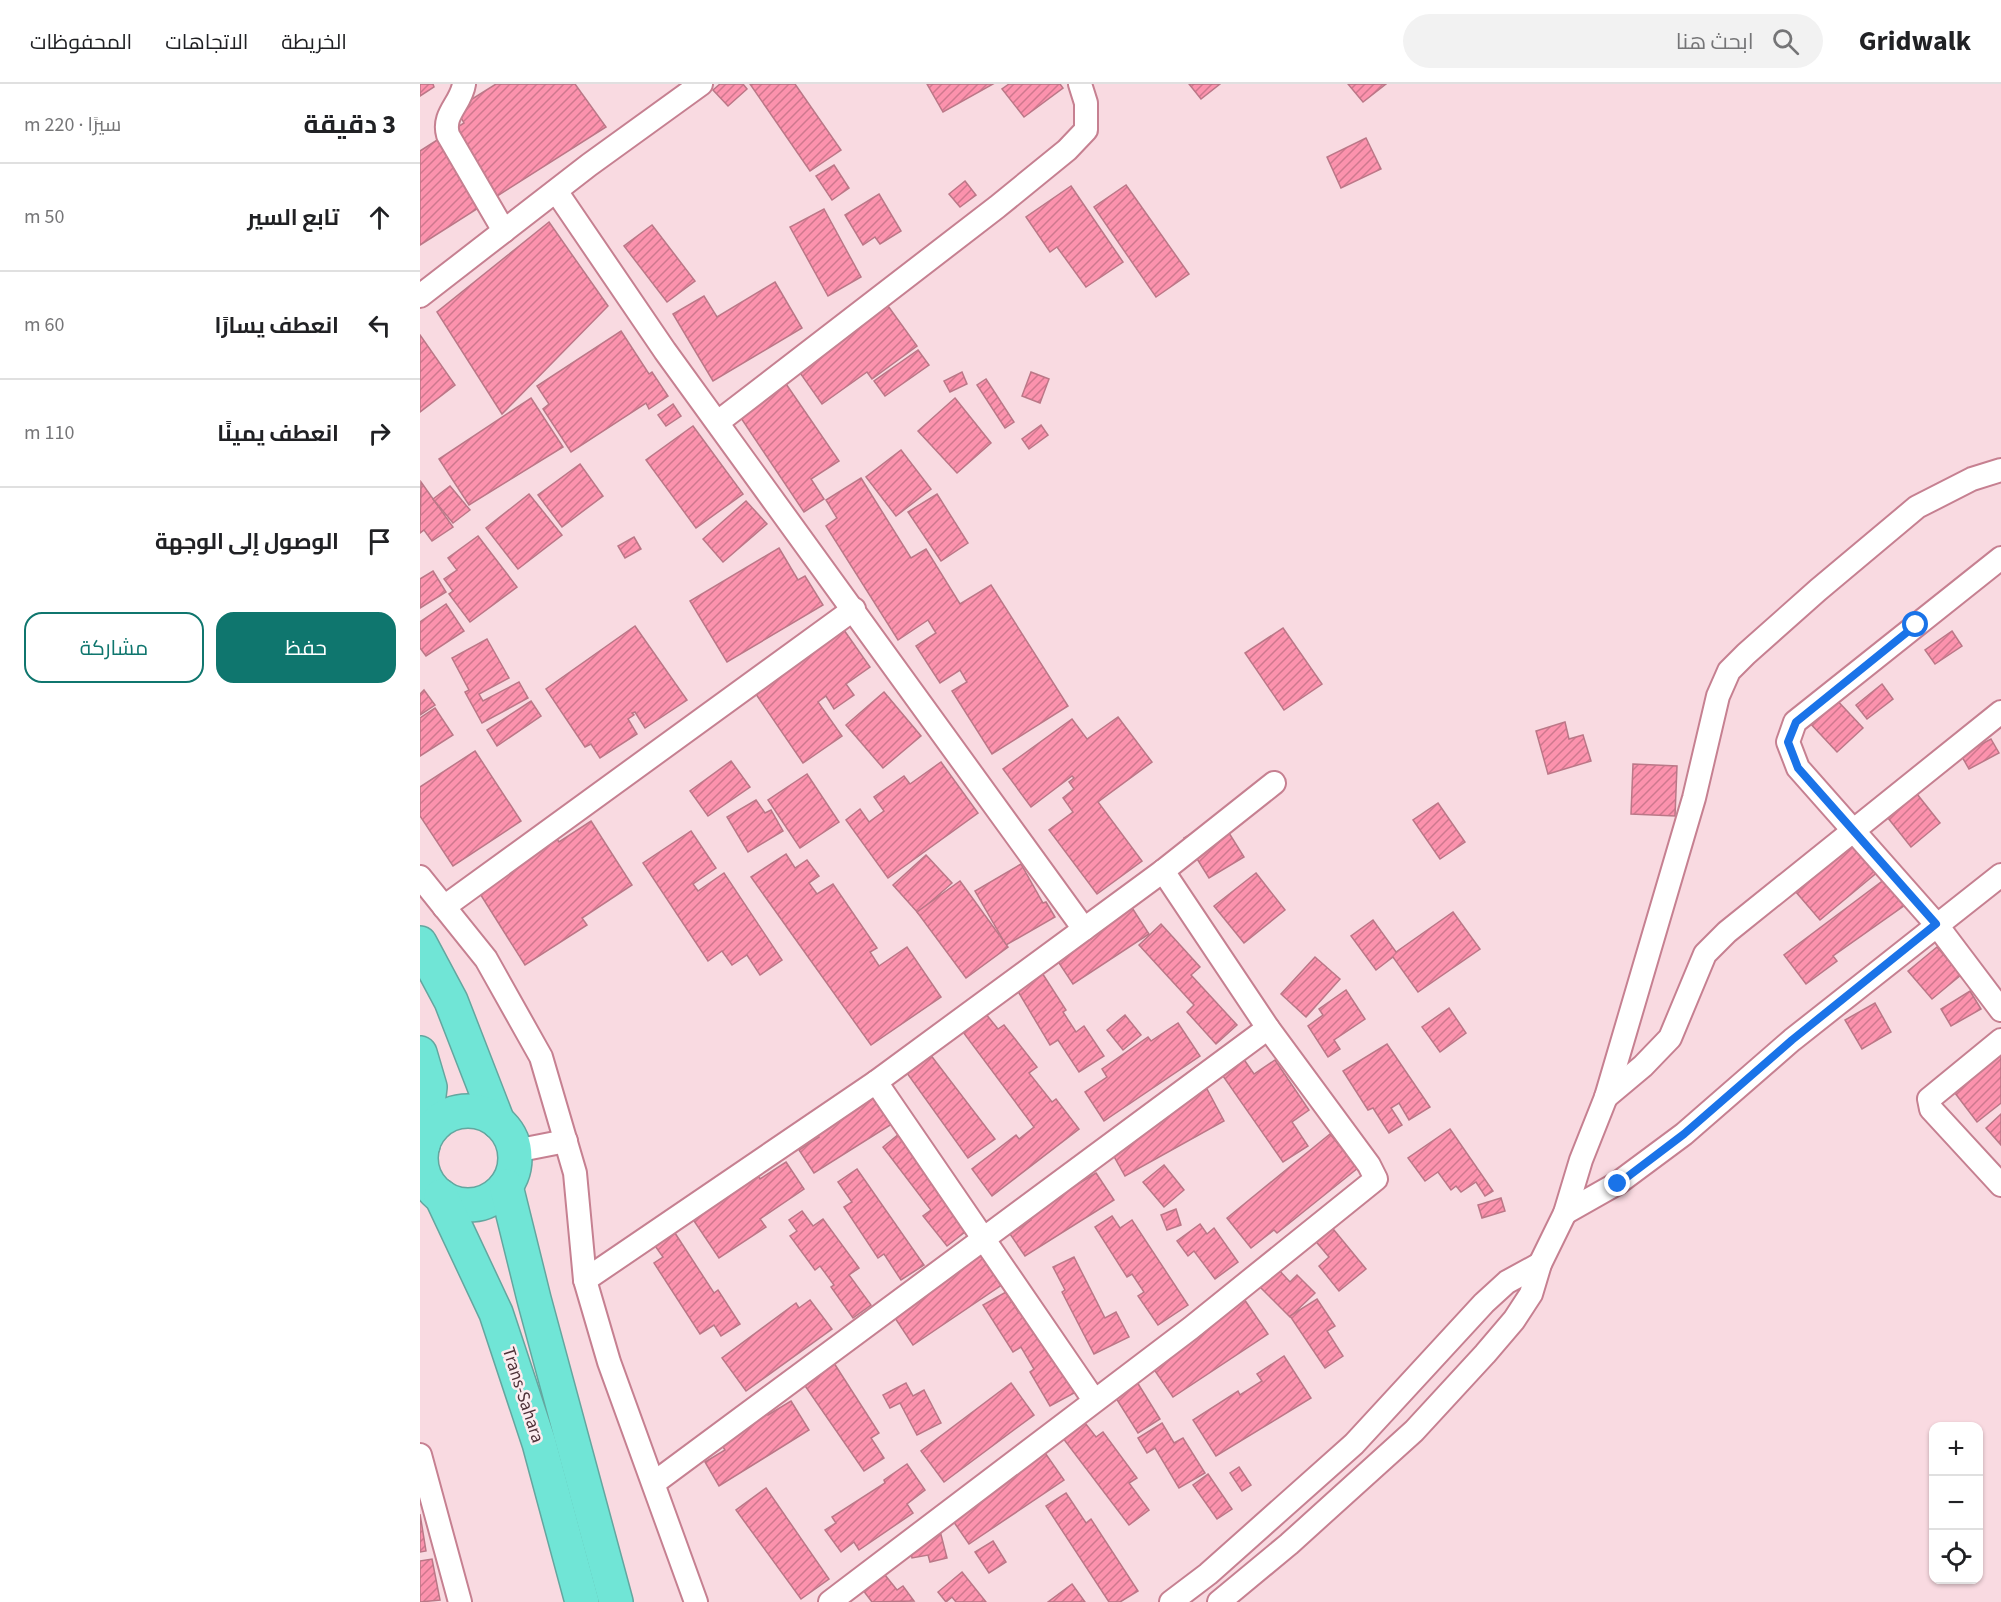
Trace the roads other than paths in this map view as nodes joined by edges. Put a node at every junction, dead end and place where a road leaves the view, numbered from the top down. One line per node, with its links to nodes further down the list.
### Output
1 (464, 84): 5 (street)
2 (701, 84): 4 (street)
3 (1080, 84): 7 (street)
4 (556, 191): 5 (street); 7 (street)
5 (504, 231): 6 (street)
6 (420, 296)
7 (718, 422): 10 (street)
8 (2001, 470): 26 (street)
9 (2001, 558): 13 (street)
10 (854, 609): 17 (street); 19 (street)
11 (2001, 712): 13 (street)
12 (1274, 783): 14 (street)
13 (1852, 831): 18 (street); 26 (street)
14 (1163, 871): 19 (street); 22 (street)
15 (2001, 875): 18 (street)
16 (420, 877): 17 (street)
17 (444, 907): 28 (street)
18 (1936, 924): 21 (street); 33 (street)
19 (1084, 929): 25 (street)
20 (420, 943): 27 (highway)
21 (2001, 1010)
22 (1268, 1028): 34 (street); 37 (street)
23 (2001, 1040): 31 (street)
24 (420, 1053): 30 (highway)
25 (876, 1082): 34 (street); 36 (street)
26 (1606, 1097): 33 (street)
27 (498, 1122): 29 (highway); 30 (highway)
28 (566, 1141): 29 (street); 36 (street)
29 (515, 1151): 32 (highway)
30 (427, 1176): 32 (highway); 41 (highway, Trans-Sahara)
31 (2001, 1185)
32 (506, 1186): 42 (highway, Trans-Sahara)
33 (1564, 1213): 35 (street)
34 (984, 1237): 37 (street); 39 (street)
35 (1540, 1264): 45 (street); 46 (street)
36 (585, 1280): 39 (street)
37 (1094, 1400): 44 (street)
38 (420, 1455): 40 (street)
39 (654, 1484): 43 (street)
40 (460, 1602)
41 (582, 1602)
42 (616, 1602)
43 (696, 1602)
44 (830, 1602)
45 (1171, 1602)
46 (1219, 1602)

